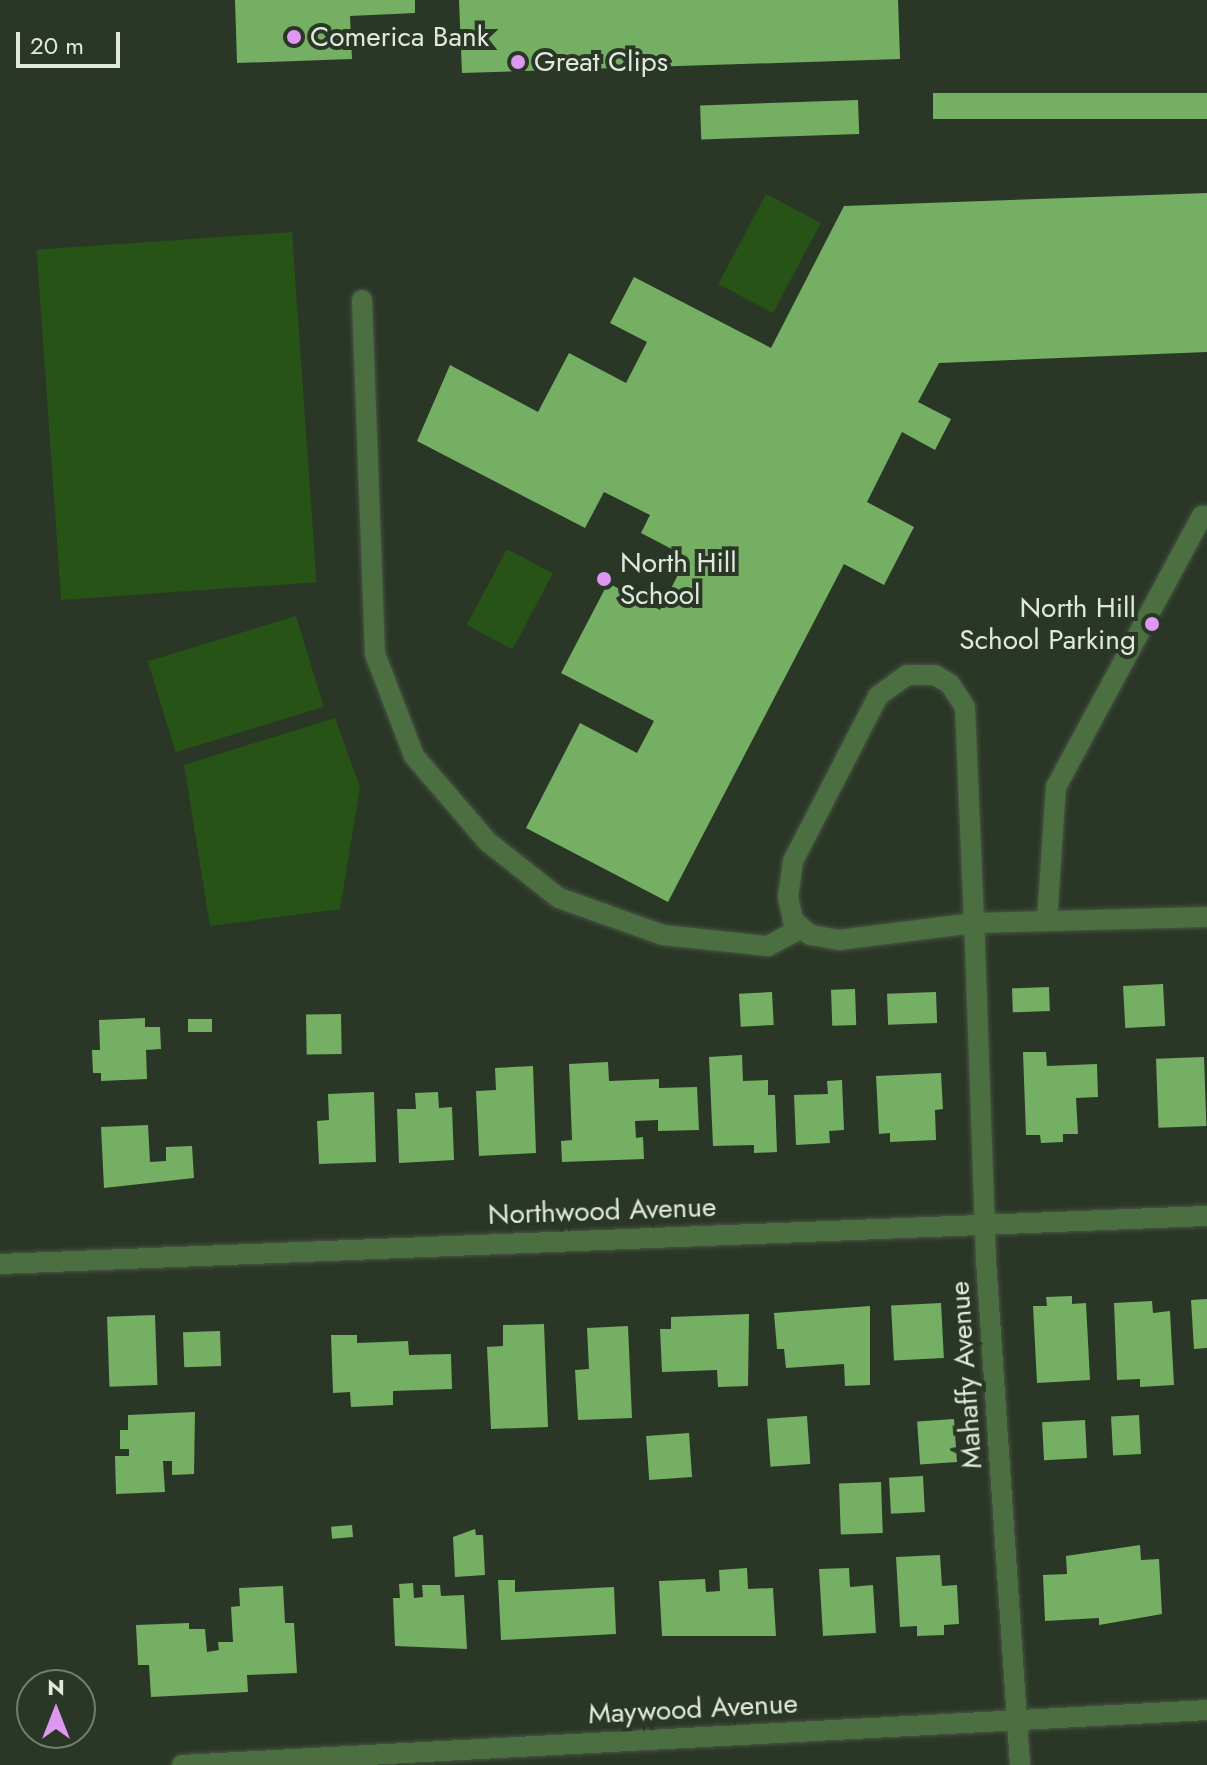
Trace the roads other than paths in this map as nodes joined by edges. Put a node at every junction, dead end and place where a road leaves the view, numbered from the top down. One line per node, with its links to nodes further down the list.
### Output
1 (362, 300): 6 (street)
2 (1207, 516): 4 (street)
3 (1207, 917): 4 (street)
4 (1047, 921): 5 (street)
5 (974, 923): 6 (street); 6 (street, Mahaffy Avenue); 8 (street, Mahaffy Avenue)
6 (802, 928)
7 (1207, 1216): 8 (street, Northwood Avenue)
8 (986, 1225): 9 (street, Northwood Avenue); 11 (street, Mahaffy Avenue)
9 (0, 1264)
10 (1207, 1710): 11 (street, Maywood Avenue)
11 (1018, 1719): 12 (street, Maywood Avenue); 13 (street, Mahaffy Avenue)
12 (182, 1765)
13 (1020, 1765)

